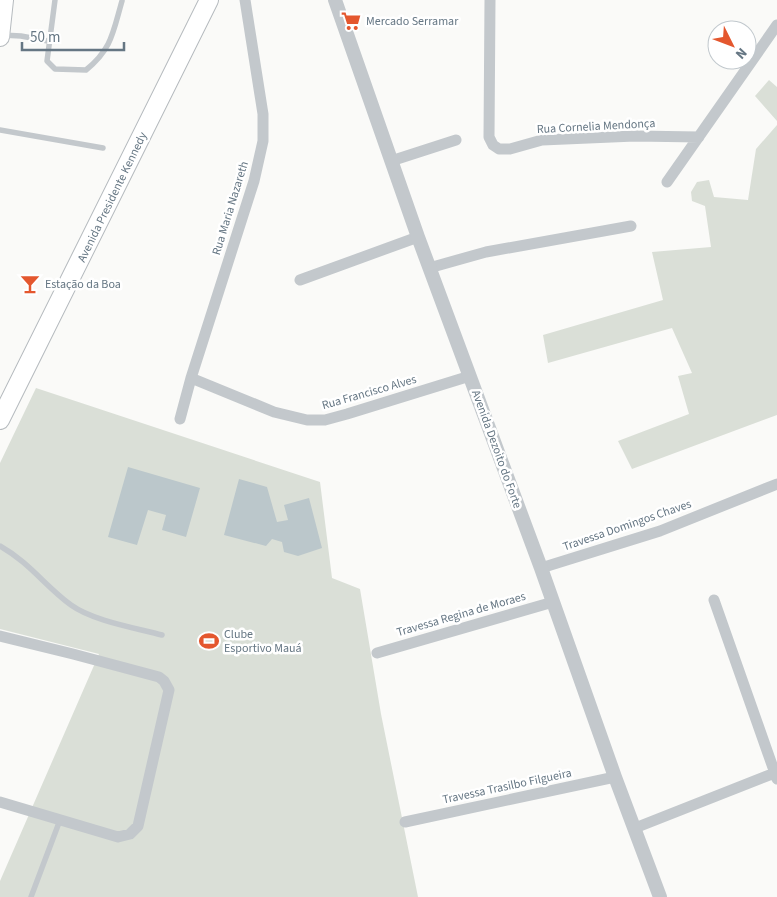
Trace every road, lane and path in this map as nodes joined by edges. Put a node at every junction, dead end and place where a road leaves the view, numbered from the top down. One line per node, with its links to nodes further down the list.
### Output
1 (4, 0): 9 (main road)
2 (55, 0): 10 (lane)
3 (209, 0): 24 (main road, Avenida Presidente Kennedy)
4 (245, 0): 22 (street, Rua Maria Nazareth)
5 (335, 0): 15 (street, Avenida Dezoito do Forte)
6 (490, 0): 12 (street, Rua Cornelia Mendonça)
7 (122, 1): 10 (lane)
8 (777, 25): 12 (street)
9 (0, 35): 10 (lane)
10 (48, 42)
11 (0, 130): 14 (lane)
12 (698, 137): 16 (street)
13 (456, 140): 15 (street)
14 (104, 148)
15 (391, 161): 18 (street, Avenida Dezoito do Forte)
16 (668, 182)
17 (632, 226): 19 (street)
18 (418, 237): 19 (street, Avenida Dezoito do Forte); 20 (street)
19 (429, 268): 21 (street, Avenida Dezoito do Forte)
20 (300, 280)
21 (470, 376): 22 (street, Rua Francisco Alves); 27 (street, Avenida Dezoito do Forte)
22 (191, 378): 23 (street, Rua Maria Nazareth)
23 (180, 419)
24 (0, 420)
25 (777, 484): 27 (street, Travessa Domingos Chaves)
26 (0, 546): 30 (lane)
27 (541, 568): 29 (street, Avenida Dezoito do Forte)
28 (714, 600): 33 (street)
29 (553, 602): 32 (street, Travessa Regina de Moraes); 34 (street, Avenida Dezoito do Forte)
30 (162, 635)
31 (0, 636): 36 (street)
32 (378, 653)
33 (776, 775): 38 (street)
34 (614, 777): 37 (street, Travessa Trasilbo Filgueira); 38 (street, Avenida Dezoito do Forte)
35 (0, 802): 36 (street)
36 (60, 820): 39 (lane)
37 (405, 822)
38 (635, 828): 40 (street, Avenida Dezoito do Forte)
39 (30, 897)
40 (660, 897)

